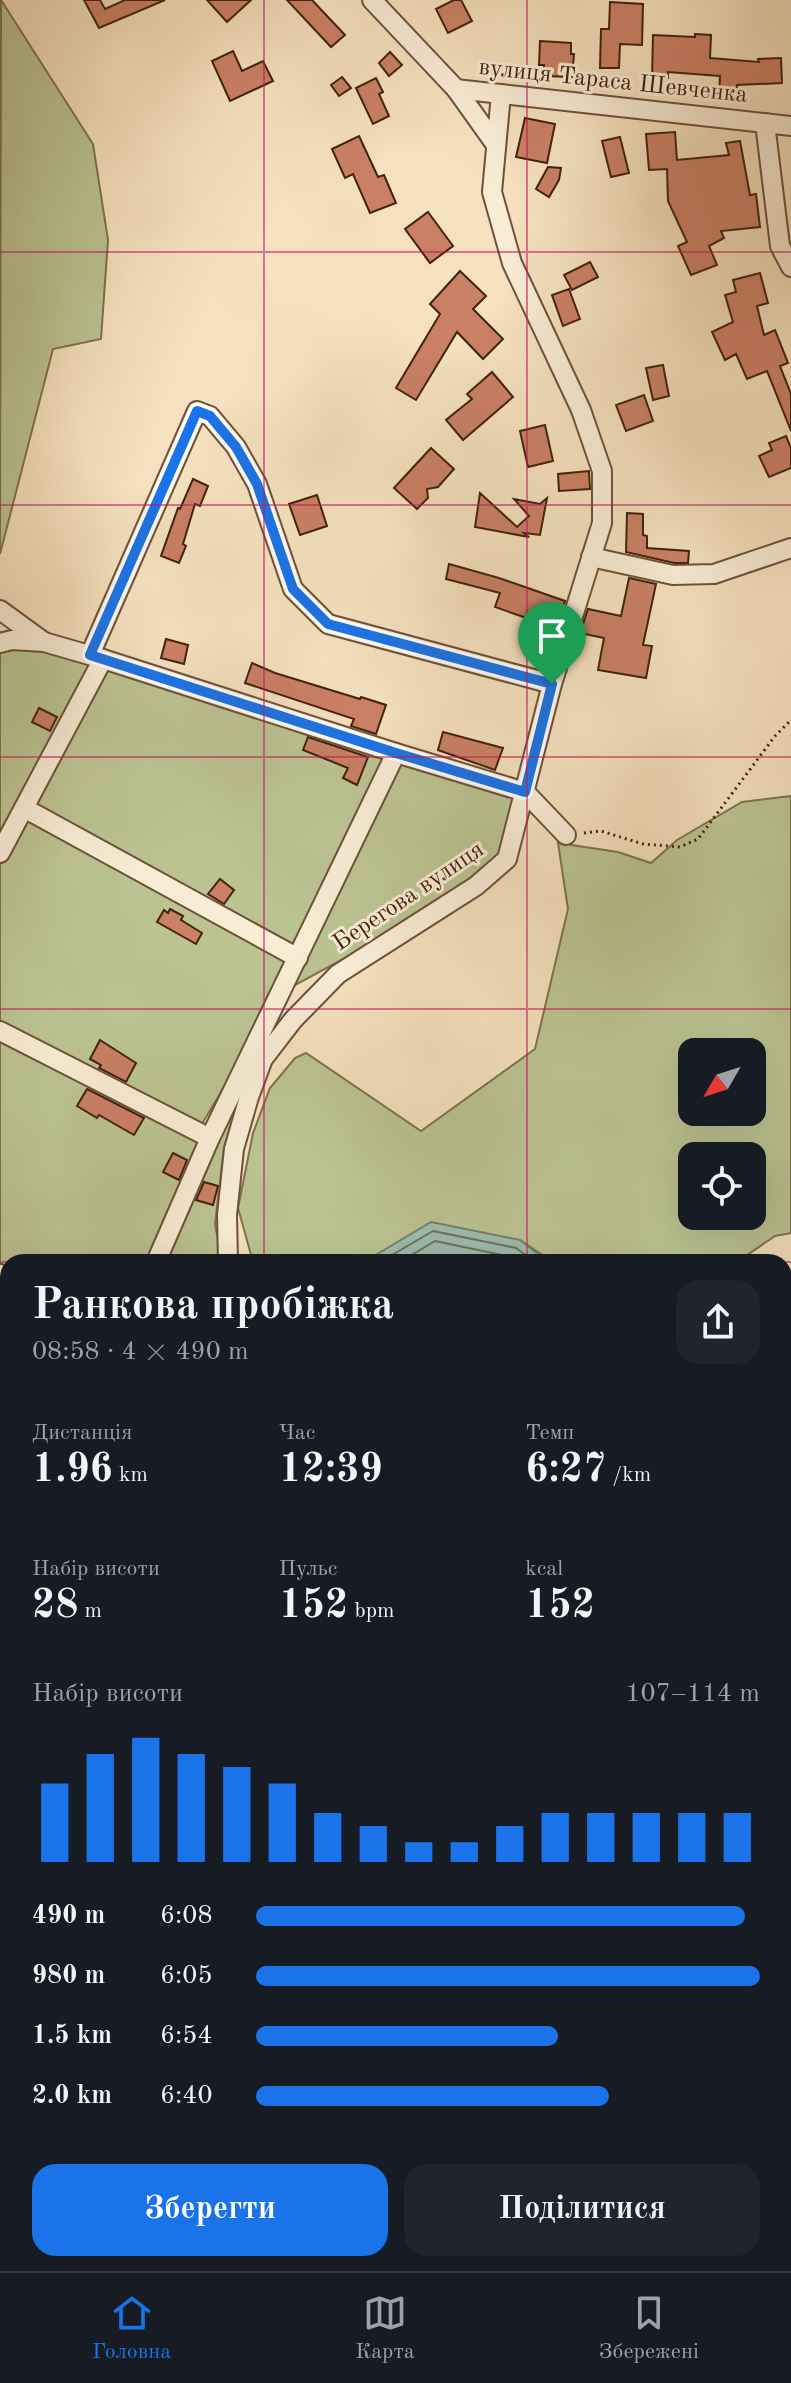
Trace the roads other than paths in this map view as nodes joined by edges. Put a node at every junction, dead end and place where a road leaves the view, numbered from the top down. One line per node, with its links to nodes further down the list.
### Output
1 (372, 0): 2 (street, вулиця Тараса Шевченка)
2 (456, 89): 3 (street, вулиця Тараса Шевченка); 6 (street)
3 (501, 94): 4 (street, вулиця Тараса Шевченка); 6 (street, Берегова вулиця)
4 (765, 123): 5 (street, вулиця Тараса Шевченка); 7 (street)
5 (791, 126)
6 (496, 145): 9 (street, Берегова вулиця)
7 (791, 267)
8 (791, 548): 9 (street)
9 (591, 557): 14 (street, Берегова вулиця)
10 (0, 610): 11 (street)
11 (44, 642): 12 (street); 13 (street)
12 (0, 643)
13 (97, 657): 14 (street); 15 (street); 17 (street)
14 (552, 684): 16 (street, Берегова вулиця)
15 (396, 753): 16 (street); 20 (street)
16 (525, 792): 18 (street); 24 (street, Берегова вулиця)
17 (24, 808): 19 (street); 20 (street)
18 (566, 835)
19 (0, 853)
20 (298, 958): 22 (street)
21 (0, 1031): 22 (street)
22 (210, 1138): 23 (street)
23 (159, 1254)
24 (228, 1254)

